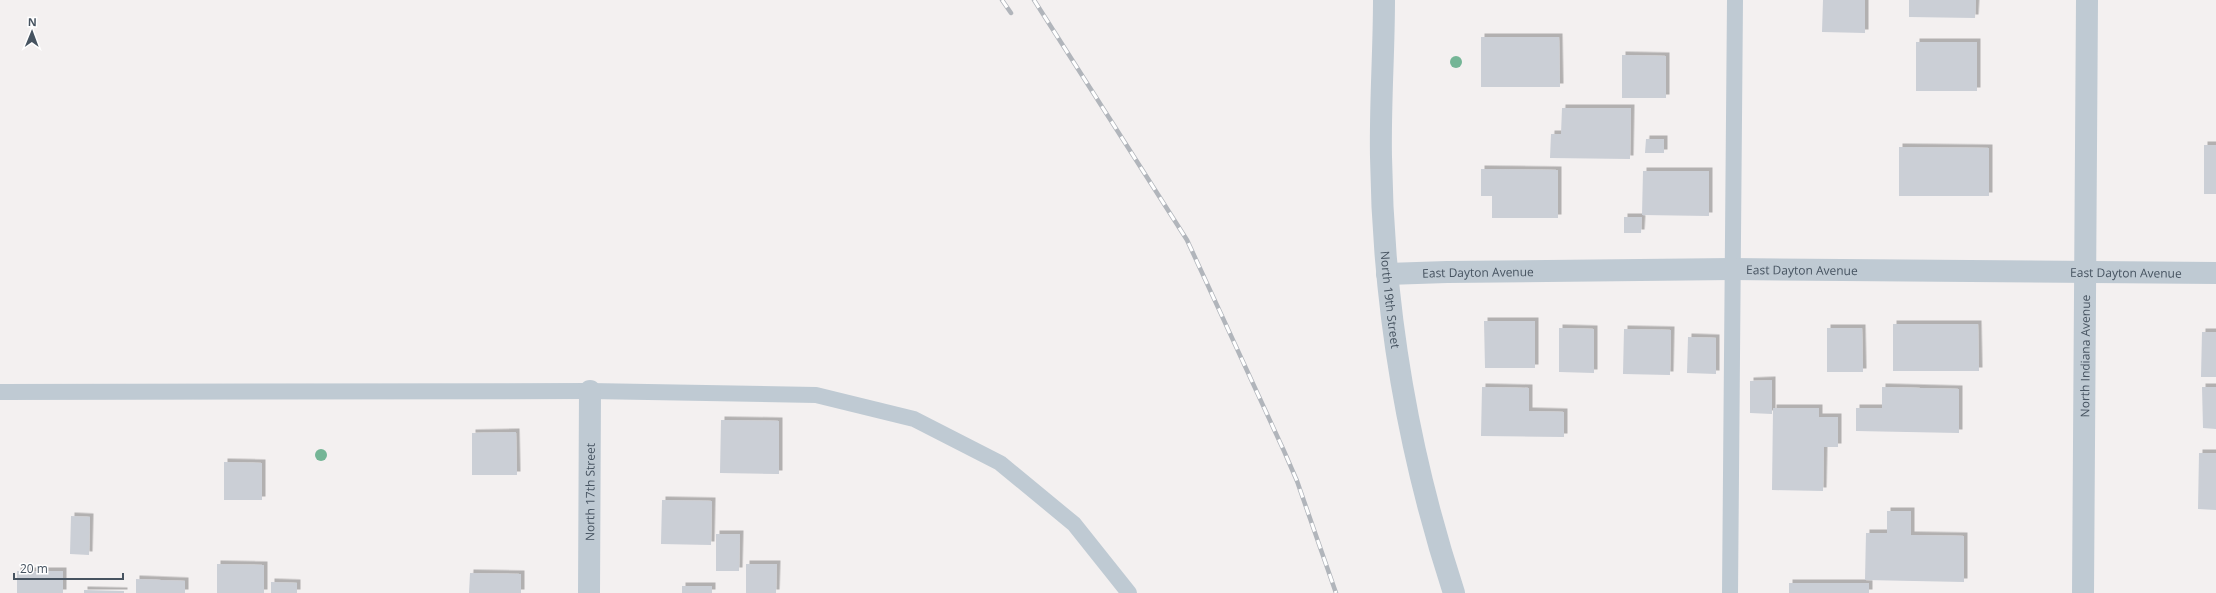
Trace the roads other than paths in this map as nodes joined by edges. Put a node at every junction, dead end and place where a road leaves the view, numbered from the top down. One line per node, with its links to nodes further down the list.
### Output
1 (1384, 0): 7 (street, North 19th Street)
2 (1735, 0): 4 (lane)
3 (2088, 0): 5 (street, North Indiana Avenue)
4 (1732, 269): 5 (street, East Dayton Avenue); 7 (street, East Dayton Avenue); 13 (lane)
5 (2086, 272): 6 (street, East Dayton Avenue); 14 (street, North Indiana Avenue)
6 (2216, 273)
7 (1387, 274): 12 (street, North 19th Street)
8 (590, 391): 9 (lane); 10 (street, North 17th Street); 11 (lane)
9 (0, 392)
10 (590, 593)
11 (1129, 593)
12 (1454, 593)
13 (1730, 593)
14 (2083, 593)

